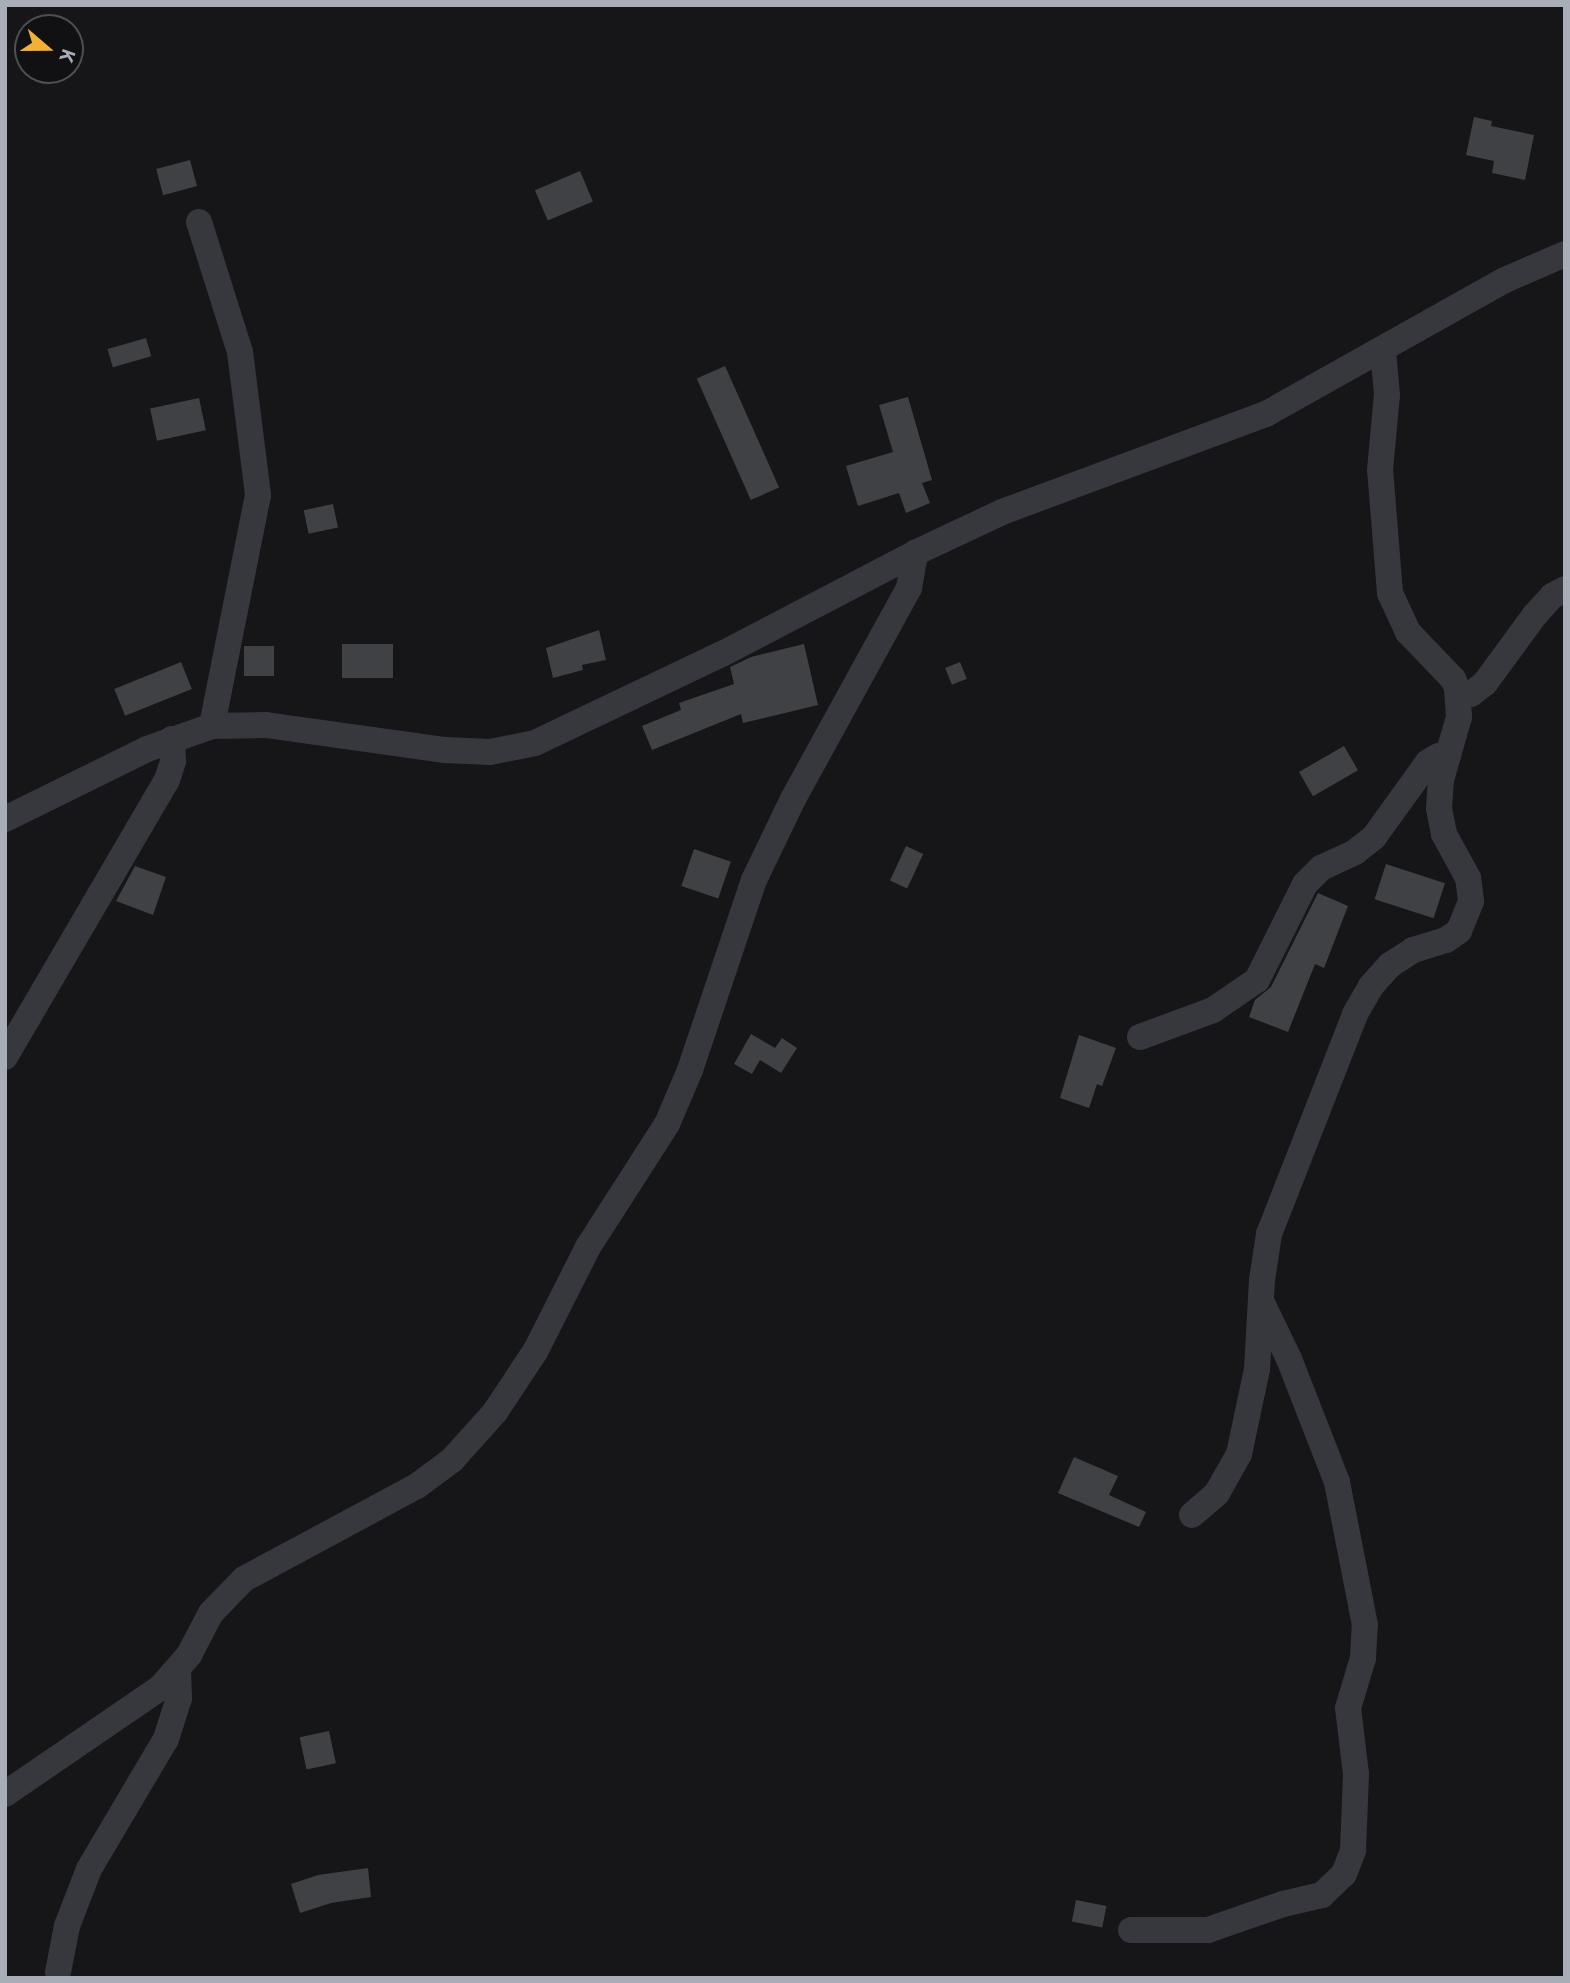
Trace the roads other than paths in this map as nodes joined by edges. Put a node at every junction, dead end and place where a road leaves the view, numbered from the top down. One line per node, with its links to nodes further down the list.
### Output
1 (200, 222): 7 (street)
2 (1565, 254): 3 (street)
3 (1383, 350): 4 (street); 6 (street)
4 (915, 552): 7 (street); 15 (street)
5 (1565, 589): 6 (street)
6 (1459, 697): 9 (street)
7 (212, 726): 8 (street)
8 (172, 738): 10 (street); 12 (street)
9 (1448, 756): 11 (street); 13 (street)
10 (5, 818)
11 (1140, 1037)
12 (5, 1056)
13 (1262, 1303): 14 (street); 17 (street)
14 (1192, 1515)
15 (178, 1670): 16 (street); 18 (street)
16 (5, 1794)
17 (1131, 1930)
18 (58, 1972)

